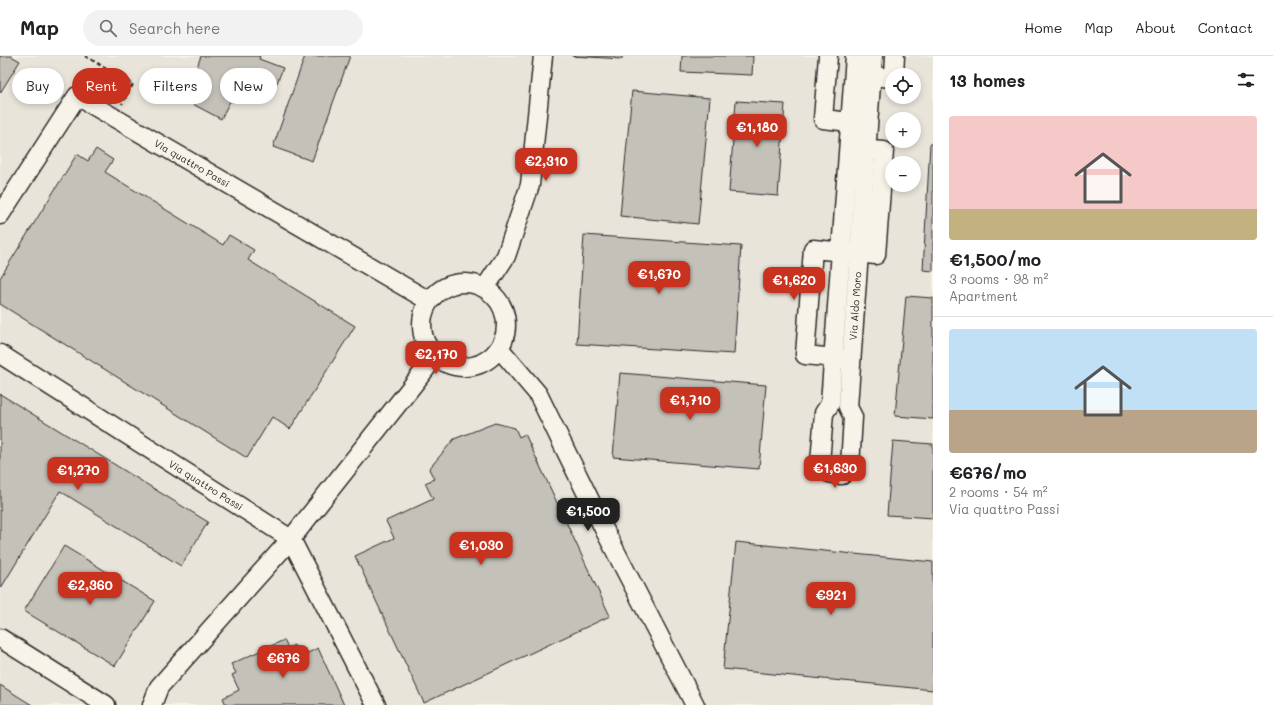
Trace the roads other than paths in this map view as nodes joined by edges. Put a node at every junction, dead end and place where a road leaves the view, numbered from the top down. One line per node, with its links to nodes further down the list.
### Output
1 (543, 56): 15 (street)
2 (828, 56): 9 (street)
3 (855, 56): 9 (street, Via Aldo Moro)
4 (873, 56): 7 (street, Via Aldo Moro)
5 (895, 56): 6 (street)
6 (894, 68)
7 (872, 76): 8 (street); 11 (street, Via Aldo Moro)
8 (885, 77)
9 (850, 122): 10 (street, Via Aldo Moro)
10 (848, 148): 11 (street); 13 (street, Via Aldo Moro)
11 (866, 150): 14 (street, Via Aldo Moro)
12 (0, 215): 18 (street, Via quattro Passi)
13 (841, 252): 14 (street); 16 (street); 17 (street, Via Aldo Moro)
14 (859, 254): 23 (street, Via Aldo Moro)
15 (484, 288): 18 (street); 19 (street)
16 (809, 297): 17 (street, Via Aldo Moro); 22 (street)
17 (837, 300): 22 (street, Via Aldo Moro)
18 (429, 301): 21 (street)
19 (499, 348): 21 (street); 31 (street)
20 (0, 354): 26 (street, Via quattro Passi)
21 (435, 357): 26 (street)
22 (833, 357): 23 (street); 24 (street, Via Aldo Moro)
23 (852, 359): 25 (street, Via Aldo Moro)
24 (824, 413): 25 (street); 25 (street, Via Aldo Moro)
25 (853, 417)
26 (291, 539): 29 (street); 30 (street)
27 (0, 638): 28 (street)
28 (106, 705)
29 (152, 705)
30 (376, 705)
31 (695, 705)

